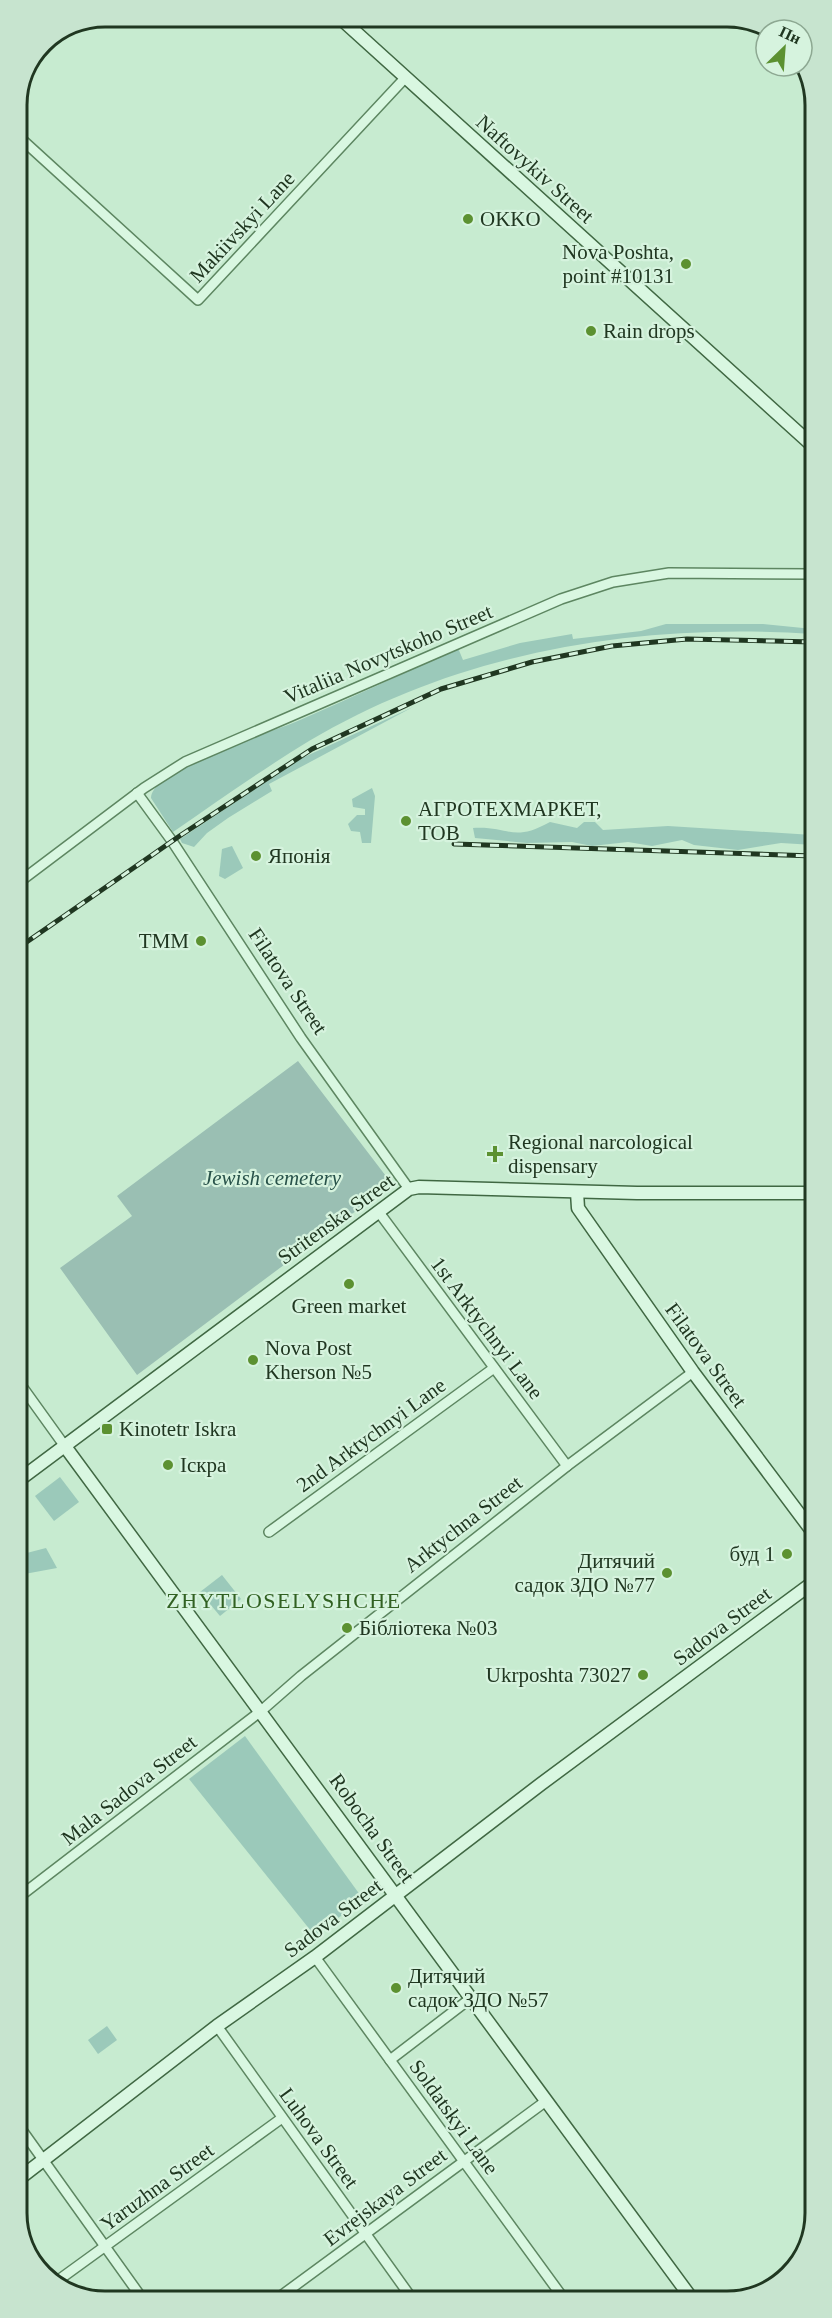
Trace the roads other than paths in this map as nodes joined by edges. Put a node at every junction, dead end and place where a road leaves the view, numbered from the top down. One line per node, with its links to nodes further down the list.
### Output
1 (350, 27): 2 (street, Naftovykiv Street)
2 (405, 78): 3 (street, Makiivskyi Lane); 4 (street, Naftovykiv Street)
3 (27, 144)
4 (805, 439)
5 (805, 574): 6 (street, Vitaliia Novytskoho Street)
6 (137, 793): 7 (street, Vitaliia Novytskoho Street); 8 (street, Filatova Street)
7 (27, 876)
8 (408, 1190): 9 (street, Stritenska Street); 11 (street, Stritenska Street)
9 (577, 1192): 10 (street, Stritenska Street); 13 (street, Filatova Street)
10 (805, 1193)
11 (378, 1211): 12 (street, 1st Arktychnyi Lane); 15 (street, Stritenska Street)
12 (494, 1368): 16 (street, 1st Arktychnyi Lane); 19 (street, 2nd Arktychnyi Lane)
13 (693, 1372): 16 (street, Arktychna Street); 18 (street, Filatova Street)
14 (27, 1394): 15 (street, Robocha Street)
15 (64, 1445): 17 (street, Stritenska Street); 21 (street, Robocha Street)
16 (567, 1466): 21 (street, Arktychna Street)
17 (27, 1474)
18 (805, 1523)
19 (269, 1532)
20 (805, 1589): 23 (street, Sadova Street)
21 (261, 1711): 22 (street, Mala Sadova Street); 23 (street, Robocha Street)
22 (27, 1891)
23 (397, 1895): 24 (street, Sadova Street); 25 (street, Robocha Street)
24 (315, 1957): 26 (street, Sadova Street); 27 (street, Soldatskyi Lane)
25 (471, 1998): 27 (street); 28 (street, Robocha Street)
26 (217, 2026): 29 (street, Luhova Street); 31 (street, Sadova Street)
27 (390, 2060): 32 (street, Soldatskyi Lane)
28 (546, 2101): 32 (street, Evrejskaya Street); 41 (street, Robocha Street)
29 (282, 2118): 34 (street, Luhova Street); 35 (street, Yaruzhna Street)
30 (27, 2136): 31 (street)
31 (44, 2160): 33 (street, Sadova Street); 35 (street)
32 (464, 2161): 34 (street, Evrejskaya Street); 40 (street, Soldatskyi Lane)
33 (27, 2173)
34 (366, 2234): 38 (street, Evrejskaya Street); 39 (street, Luhova Street)
35 (105, 2247): 36 (street, Yaruzhna Street); 37 (street)
36 (61, 2278)
37 (137, 2291)
38 (288, 2291)
39 (407, 2291)
40 (558, 2291)
41 (686, 2291)

